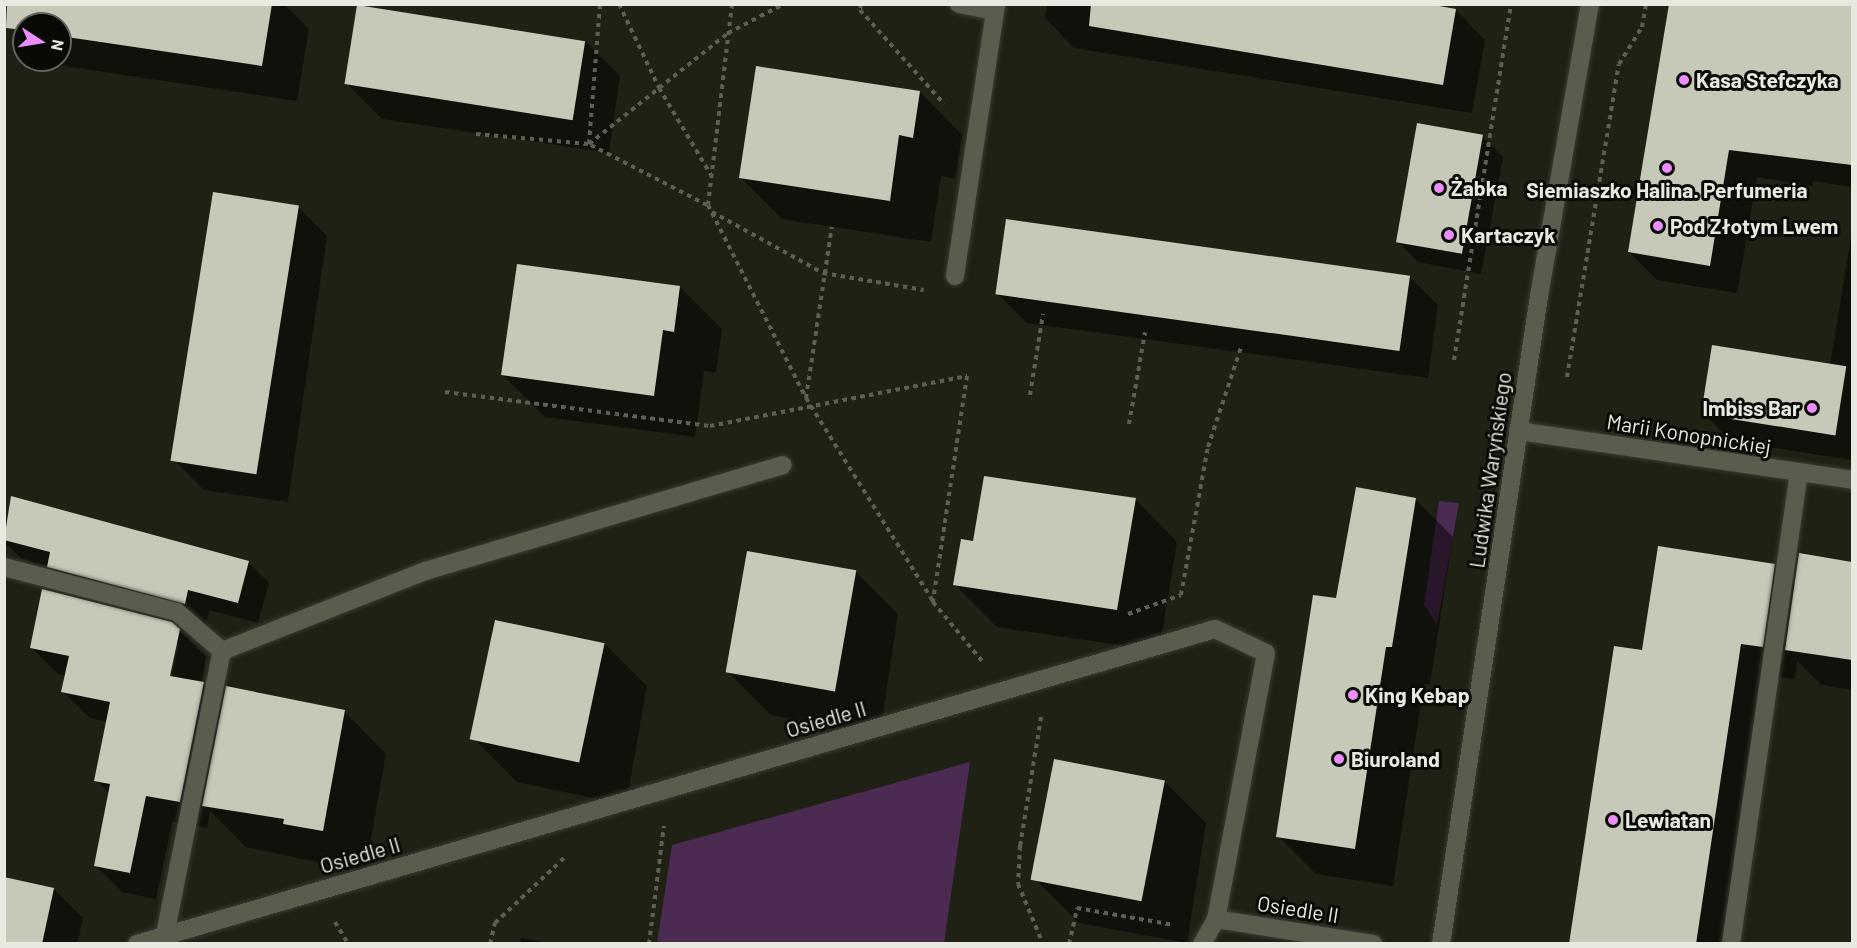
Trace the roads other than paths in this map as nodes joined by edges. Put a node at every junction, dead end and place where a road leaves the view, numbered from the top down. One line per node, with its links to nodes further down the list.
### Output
1 (959, 4): 3 (street)
2 (1590, 4): 5 (street, Ludwika Waryńskiego)
3 (996, 8): 4 (street)
4 (955, 276)
5 (1518, 431): 7 (street, Marii Konopnickiej); 15 (street, Ludwika Waryńskiego)
6 (783, 465): 10 (street)
7 (1799, 474): 8 (street, Marii Konopnickiej); 16 (street)
8 (1852, 480)
9 (4, 567): 10 (street)
10 (222, 651): 12 (street)
11 (1209, 932): 12 (street, Osiedle II); 14 (street, Osiedle II)
12 (165, 935): 13 (street, Osiedle II)
13 (137, 944)
14 (1373, 944)
15 (1441, 944)
16 (1731, 944)

